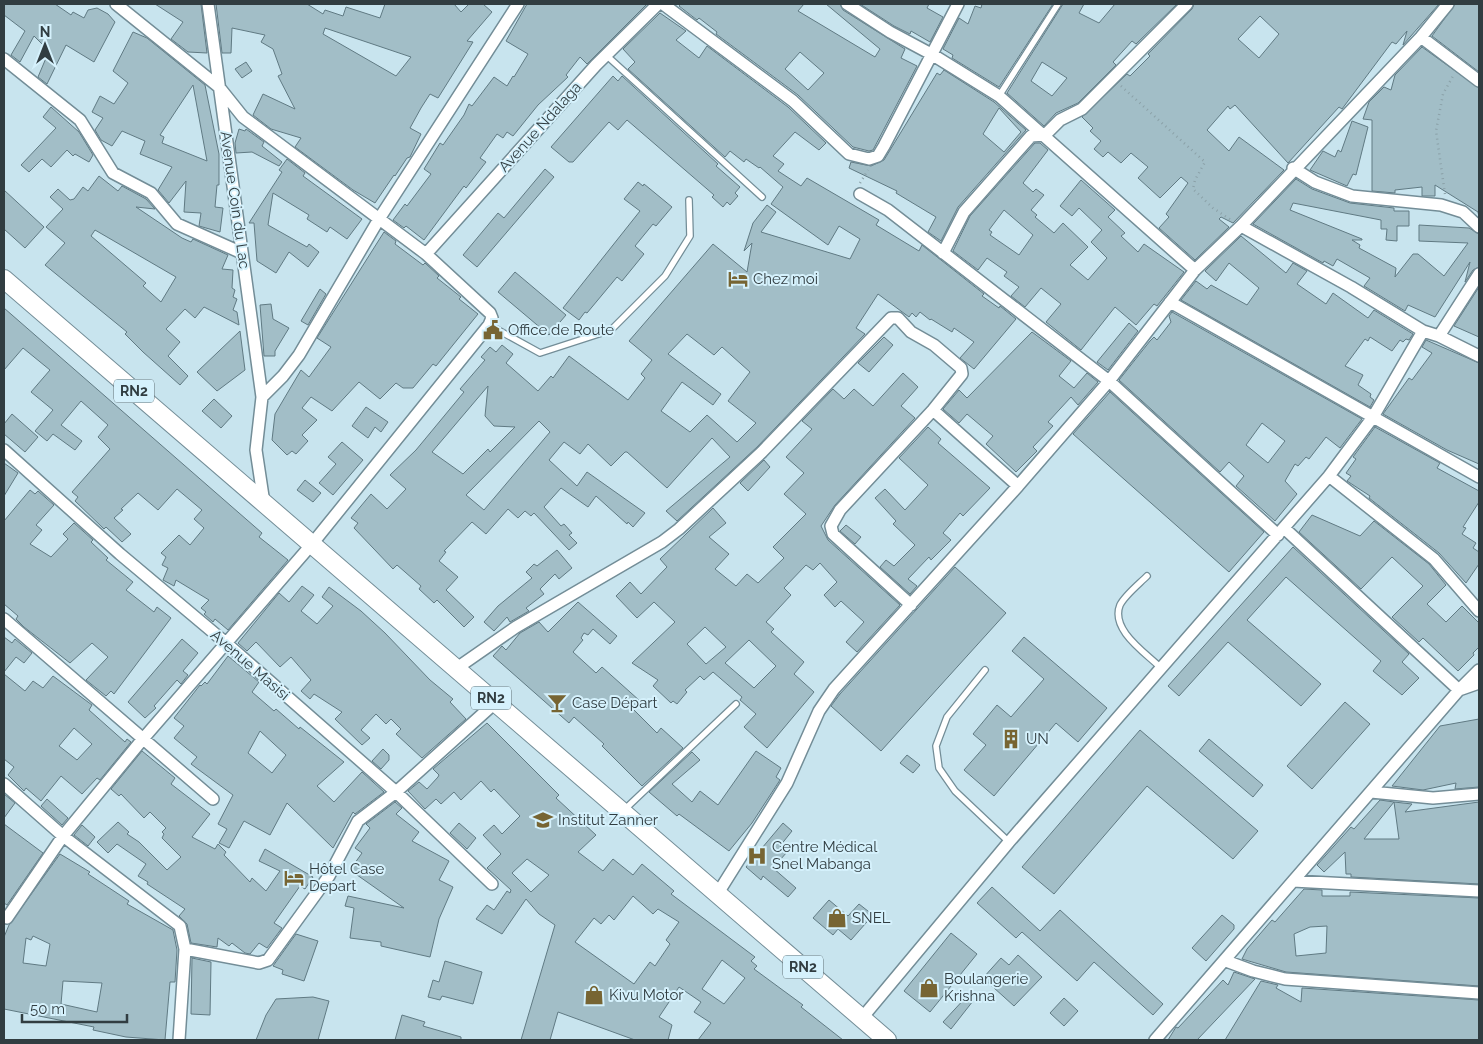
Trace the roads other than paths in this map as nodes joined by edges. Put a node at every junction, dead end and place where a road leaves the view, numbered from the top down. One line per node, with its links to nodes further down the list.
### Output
1 (116, 4): 16 (street)
2 (208, 4): 16 (street, Avenue Coin du Lac)
3 (518, 4): 23 (street)
4 (658, 4): 12 (street, Avenue Ndalaga)
5 (663, 4): 13 (street)
6 (848, 4): 13 (street)
7 (958, 4): 13 (street)
8 (1058, 4): 17 (lane)
9 (1187, 4): 18 (street)
10 (1448, 4): 11 (street)
11 (1420, 36): 15 (street); 19 (street)
12 (606, 55): 21 (lane); 28 (street, Avenue Ndalaga)
13 (933, 55): 17 (street)
14 (4, 59): 27 (street)
15 (1479, 81)
16 (219, 87): 23 (street); 27 (street, Avenue Coin du Lac)
17 (999, 96): 18 (street)
18 (1045, 135): 26 (street); 29 (street)
19 (1293, 168): 24 (street); 25 (street)
20 (860, 194): 26 (street)
21 (762, 196)
22 (689, 200): 33 (lane)
23 (378, 219): 28 (street); 38 (street)
24 (1241, 226): 29 (street); 34 (street)
25 (1479, 227)
26 (943, 252): 37 (street)
27 (242, 253): 38 (street, Avenue Coin du Lac)
28 (426, 254): 33 (street)
29 (1196, 270): 32 (street)
30 (1479, 274): 35 (street)
31 (4, 279): 45 (highway, RN2)
32 (1170, 302): 37 (street); 40 (street)
33 (489, 324): 47 (street)
34 (1423, 331): 35 (street); 40 (street)
35 (1439, 336): 36 (street)
36 (1479, 356)
37 (1110, 381): 44 (street); 46 (street)
38 (262, 397): 45 (street, Avenue Coin du Lac)
39 (933, 410): 44 (street); 49 (street); 53 (street)
40 (1372, 417): 42 (street); 43 (street)
41 (4, 450): 52 (street, Avenue Masisi)
42 (1329, 476): 46 (street); 50 (street)
43 (1479, 477)
44 (1018, 486): 49 (street)
45 (264, 503): 47 (highway, RN2)
46 (1281, 531): 54 (street); 58 (street)
47 (312, 544): 52 (street); 53 (highway, RN2)
48 (1147, 576): 54 (lane)
49 (911, 605): 73 (street)
50 (1479, 611)
51 (4, 619): 61 (street)
52 (226, 643): 61 (street); 63 (street, Avenue Masisi)
53 (457, 668): 59 (highway, RN2)
54 (1161, 668): 69 (street)
55 (985, 670): 69 (lane)
56 (1479, 670): 58 (street)
57 (1479, 683): 58 (street)
58 (1459, 690): 64 (street)
59 (496, 702): 63 (street); 67 (highway, RN2)
60 (736, 704): 67 (lane)
61 (142, 740): 66 (street); 68 (street)
62 (4, 784): 68 (street)
63 (396, 792): 71 (street, Avenue Masisi); 75 (street)
64 (1371, 792): 65 (street); 70 (street)
65 (1479, 794)
66 (213, 799)
67 (622, 812): 73 (highway, RN2)
68 (63, 836): 74 (street); 75 (street)
69 (1009, 842): 78 (street)
70 (1293, 881): 72 (street); 76 (street)
71 (492, 884)
72 (1479, 891)
73 (718, 894): 78 (highway, RN2)
74 (5, 920)
75 (185, 949): 79 (street)
76 (1226, 961): 77 (street); 81 (street)
77 (1479, 993)
78 (862, 1018): 80 (highway, RN2)
79 (179, 1040)
80 (887, 1040)
81 (1155, 1040)

